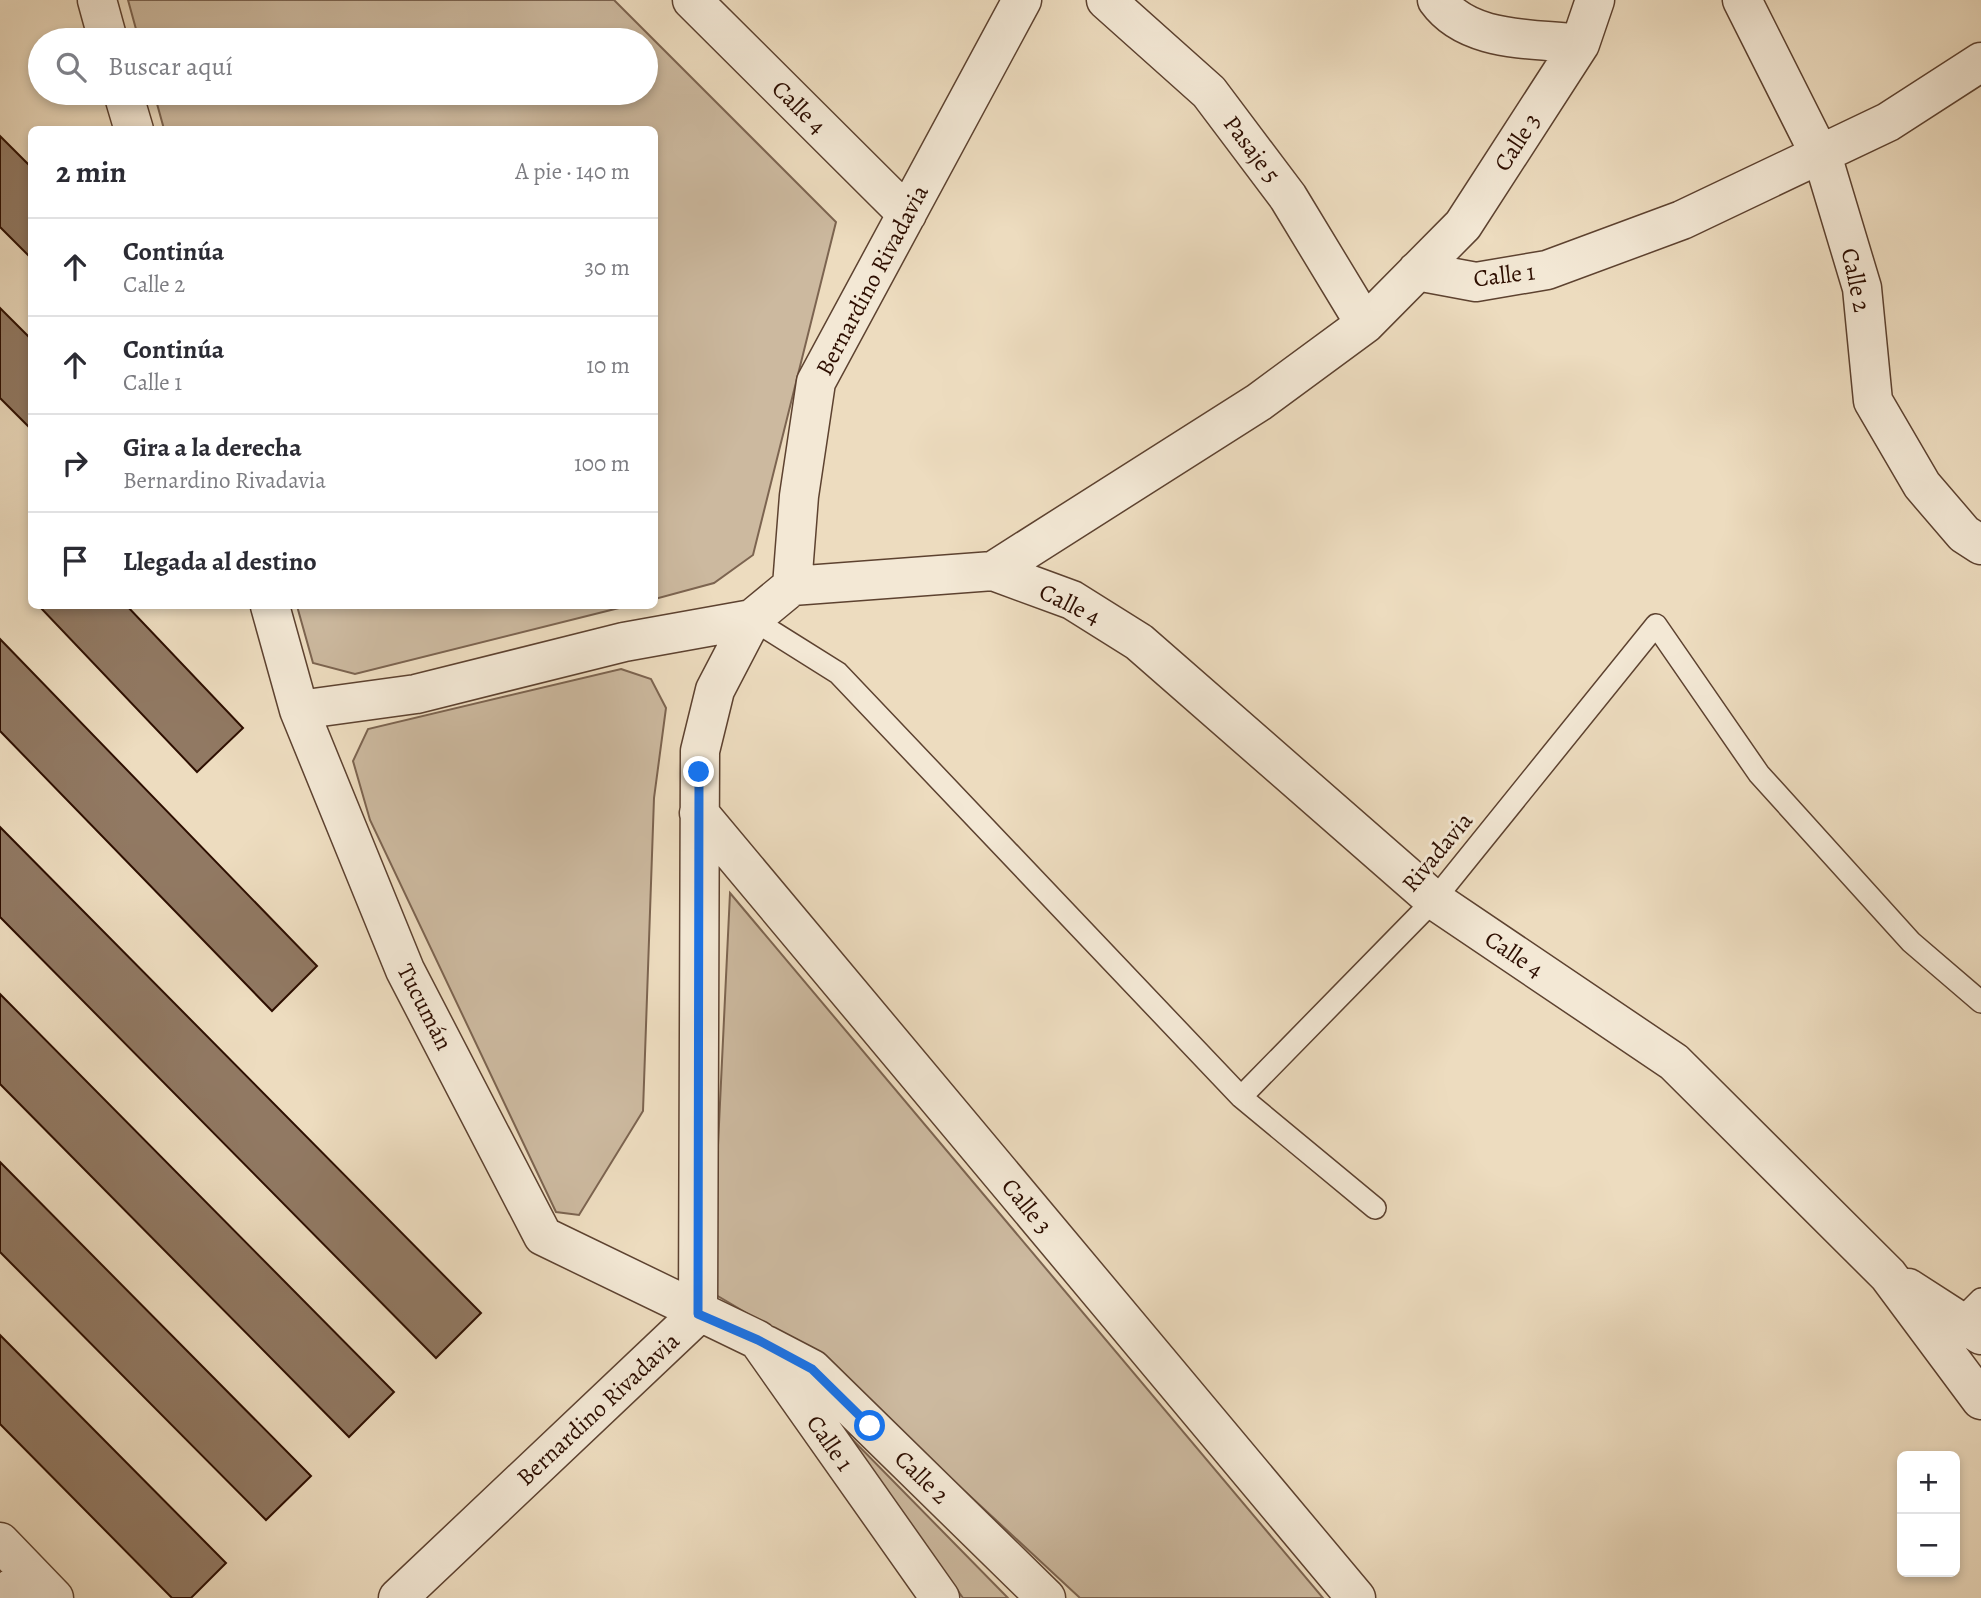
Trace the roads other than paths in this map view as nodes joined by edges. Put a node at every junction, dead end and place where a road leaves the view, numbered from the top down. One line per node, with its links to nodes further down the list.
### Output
1 (97, 0): 8 (street)
2 (692, 0): 14 (street, Calle 4)
3 (1106, 0): 16 (street, Pasaje 5)
4 (1437, 0): 9 (street)
5 (1595, 0): 9 (street, Calle 3)
6 (1742, 0): 13 (street, Calle 2)
7 (1021, 1): 14 (street, Bernardino Rivadavia)
8 (105, 28)
9 (1580, 44): 15 (street, Calle 3)
10 (1981, 62): 13 (street, Calle 1)
11 (127, 105): 12 (street)
12 (133, 126)
13 (1820, 154): 15 (street, Calle 1); 17 (street, Calle 2)
14 (907, 214): 19 (street, Bernardino Rivadavia)
15 (1418, 271): 16 (street)
16 (1365, 324): 18 (street)
17 (1981, 545)
18 (993, 571): 19 (street); 24 (street, Calle 4)
19 (792, 586): 21 (street, Bernardino Rivadavia)
20 (271, 609): 22 (street, Tucumán)
21 (751, 619): 22 (street); 23 (street, Bernardino Rivadavia); 26 (lane)
22 (299, 710): 29 (street, Tucumán)
23 (699, 813): 29 (street, Bernardino Rivadavia); 38 (street, Calle 3)
24 (1434, 900): 25 (lane, Rivadavia); 26 (lane, Rivadavia); 28 (street, Calle 4)
25 (1981, 1002)
26 (1241, 1097): 27 (lane)
27 (1375, 1208)
28 (1888, 1275): 30 (street); 32 (street, Calle 4)
29 (698, 1314): 31 (street); 35 (street, Bernardino Rivadavia)
30 (1974, 1319)
31 (758, 1340): 36 (street, Calle 1); 37 (street, Calle 2)
32 (1981, 1401)
33 (0, 1542): 34 (street)
34 (28, 1589)
35 (398, 1598)
36 (940, 1598)
37 (1046, 1598)
38 (1356, 1598)

